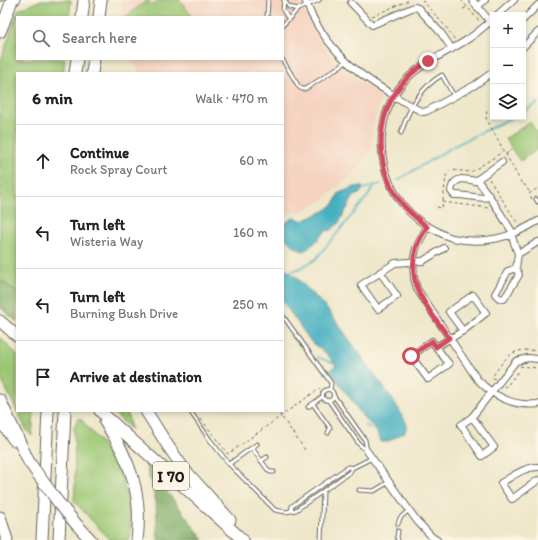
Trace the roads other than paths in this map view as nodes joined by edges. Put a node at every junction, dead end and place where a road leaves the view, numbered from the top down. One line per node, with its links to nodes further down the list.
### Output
1 (12, 0): 26 (highway, bridge)
2 (16, 0): 14 (main road)
3 (84, 0): 18 (highway)
4 (101, 0): 19 (highway)
5 (268, 0): 20 (lane)
6 (284, 0): 16 (lane); 22 (lane)
7 (319, 0): 11 (lane)
8 (472, 0): 15 (street)
9 (485, 0): 15 (street)
10 (514, 0): 17 (street)
11 (306, 2): 16 (lane); 33 (street)
12 (351, 3): 29 (street)
13 (538, 5): 21 (street)
14 (0, 7)
15 (477, 7): 23 (street)
16 (298, 9): 22 (lane)
17 (500, 12)
18 (82, 16)
19 (99, 16)
20 (268, 16)
21 (526, 17)
22 (288, 18): 24 (lane)
23 (490, 20)
24 (284, 23)
25 (490, 23): 29 (street)
26 (1, 28)
27 (538, 32): 28 (street)
28 (526, 44)
29 (452, 49): 37 (street)
30 (77, 60): 34 (highway)
31 (94, 60): 35 (highway)
32 (283, 60): 33 (lane)
33 (346, 62): 37 (street)
34 (75, 72)
35 (92, 72)
36 (490, 74): 38 (street)
37 (394, 96): 39 (street); 45 (street)
38 (454, 96): 39 (street); 39 (lane)
39 (411, 106): 40 (lane)
40 (401, 133)
41 (502, 162): 42 (street)
42 (475, 181): 43 (street); 43 (street)
43 (490, 197): 46 (street)
44 (538, 221): 46 (street)
45 (427, 227): 46 (street); 50 (street)
46 (512, 234): 49 (street)
47 (538, 242): 49 (street)
48 (444, 248): 50 (street)
49 (518, 254): 51 (street)
50 (413, 262): 52 (street); 57 (street)
51 (516, 268): 51 (street)
52 (380, 272): 52 (street)
53 (284, 317): 60 (lane)
54 (0, 321): 56 (highway)
55 (463, 331): 55 (street); 57 (street)
56 (16, 335)
57 (449, 338): 58 (street); 61 (street)
58 (436, 347): 58 (street)
59 (538, 359): 61 (street)
60 (330, 390): 62 (lane); 63 (lane)
61 (491, 392): 67 (street); 76 (street)
62 (334, 396): 65 (lane); 82 (lane)
63 (322, 397): 65 (lane); 66 (lane)
64 (0, 400): 86 (highway)
65 (329, 401): 82 (lane)
66 (313, 404): 68 (lane); 75 (lane)
67 (538, 404)
68 (308, 407)
69 (48, 412): 102 (highway)
70 (65, 412): 103 (highway)
71 (97, 412): 105 (highway)
72 (101, 412): 106 (highway, I 70)
73 (147, 412): 107 (highway)
74 (191, 413): 87 (lane)
75 (322, 417): 78 (lane); 79 (lane)
76 (472, 417): 76 (street)
77 (0, 420): 86 (highway)
78 (318, 420)
79 (328, 433)
80 (257, 444): 81 (lane)
81 (252, 448): 85 (lane); 87 (lane)
82 (367, 451): 84 (street)
83 (267, 457): 85 (lane)
84 (372, 458): 89 (lane); 92 (street)
85 (261, 461): 90 (lane)
86 (29, 462): 104 (highway, bridge)
87 (229, 464): 96 (lane)
88 (538, 467): 91 (street)
89 (352, 468): 93 (lane); 95 (lane)
90 (274, 472)
91 (538, 480)
92 (389, 482): 94 (lane); 97 (street)
93 (320, 487): 95 (lane); 96 (lane)
94 (360, 490)
95 (323, 491): 96 (lane); 108 (lane)
96 (291, 510)
97 (409, 510): 99 (lane); 110 (street)
98 (0, 516): 101 (highway)
99 (398, 524)
100 (398, 531): 109 (lane)
101 (7, 540)
102 (42, 540)
103 (61, 540)
104 (91, 540)
105 (137, 540)
106 (243, 540)
107 (248, 540)
108 (321, 540)
109 (398, 540)
110 (437, 540)

